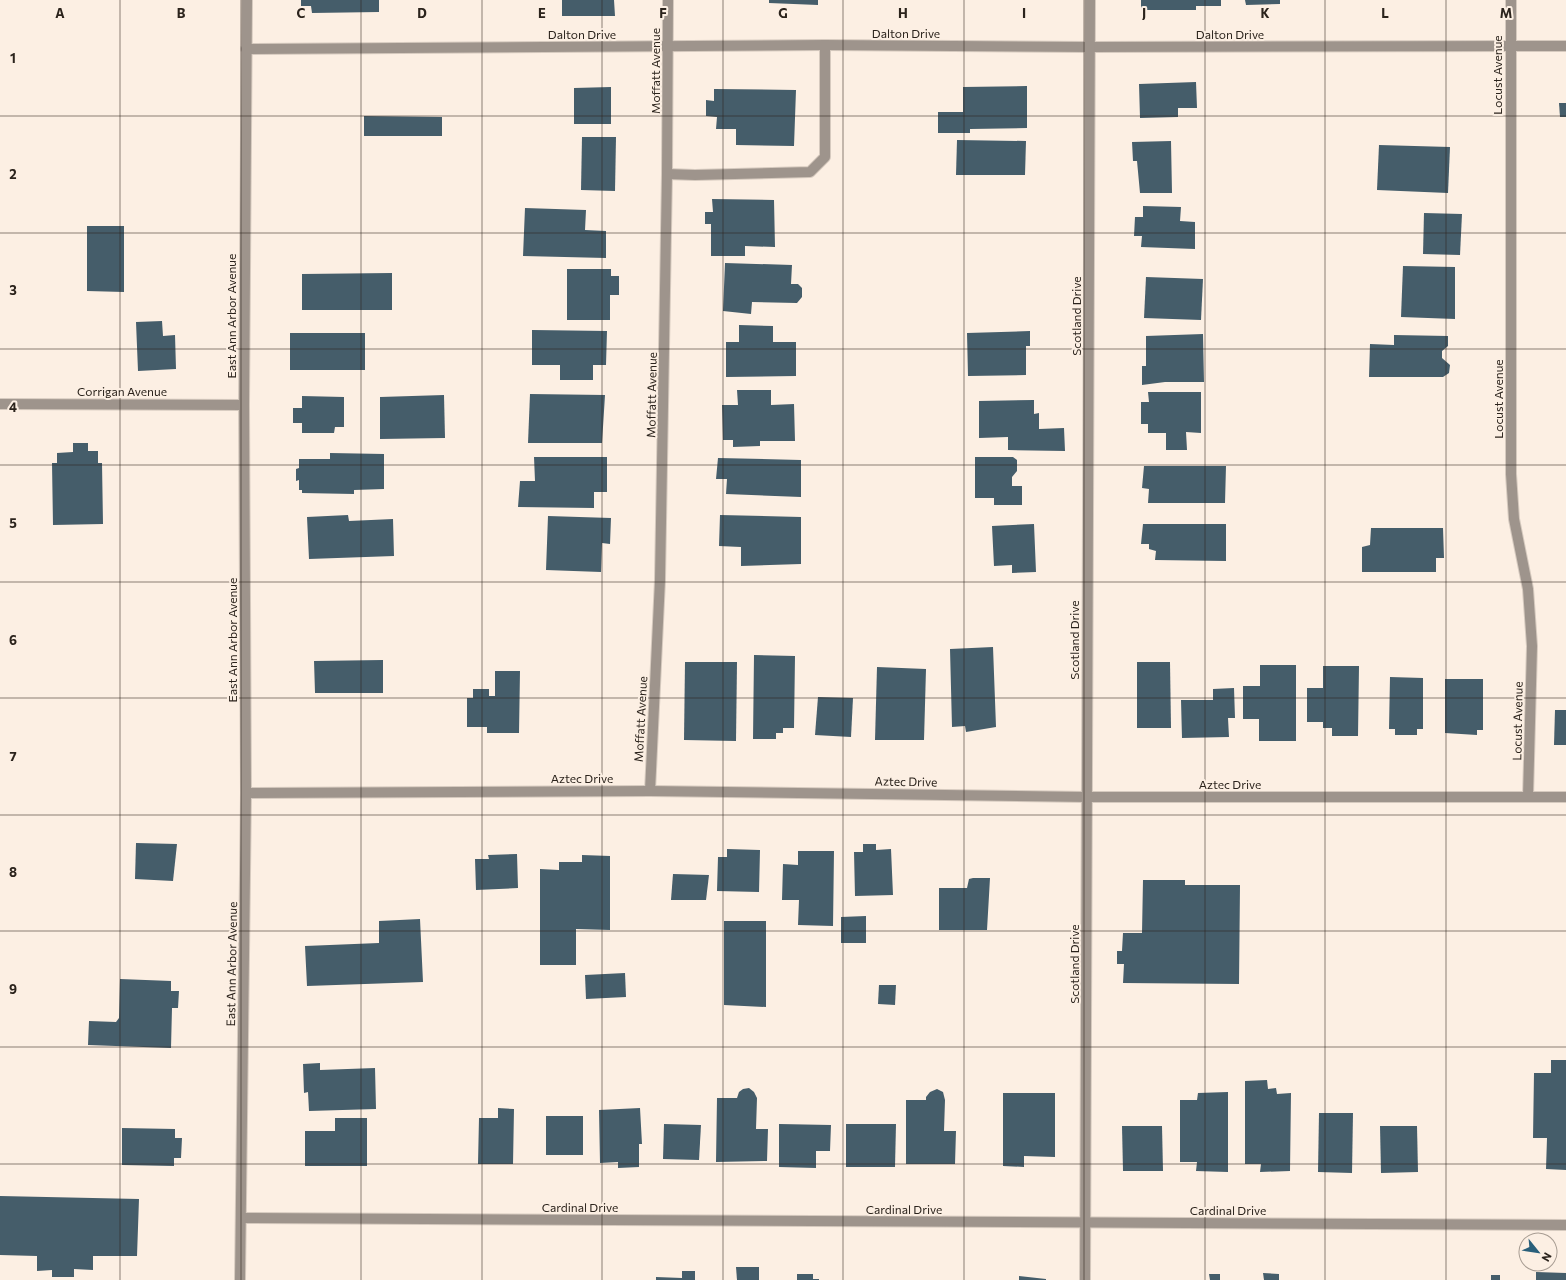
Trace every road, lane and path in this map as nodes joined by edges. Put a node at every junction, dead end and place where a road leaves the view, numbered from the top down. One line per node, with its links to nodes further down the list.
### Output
1 (247, 0): 10 (street, East Ann Arbor Avenue)
2 (668, 0): 6 (street, Moffatt Avenue)
3 (1090, 0): 9 (street, Scotland Drive)
4 (1511, 0): 7 (street, Locust Avenue)
5 (825, 45): 6 (street, Dalton Drive); 9 (street, Dalton Drive); 11 (street)
6 (668, 46): 10 (street, Dalton Drive); 11 (street, Moffatt Avenue)
7 (1510, 46): 8 (street, Dalton Drive); 9 (street, Dalton Drive); 17 (street, Locust Avenue)
8 (1566, 46)
9 (1090, 47): 16 (street, Scotland Drive)
10 (246, 49): 13 (street, East Ann Arbor Avenue)
11 (667, 174): 14 (street, Moffatt Avenue)
12 (0, 404): 13 (street, Corrigan Avenue)
13 (244, 405): 15 (street, East Ann Arbor Avenue)
14 (650, 791): 15 (street, Aztec Drive); 16 (street, Aztec Drive)
15 (246, 793): 19 (street, East Ann Arbor Avenue)
16 (1087, 797): 17 (street, Aztec Drive); 20 (street, Scotland Drive)
17 (1528, 797): 18 (street, Aztec Drive)
18 (1566, 797)
19 (241, 1218): 20 (street, Cardinal Drive); 22 (street, East Ann Arbor Avenue)
20 (1086, 1222): 21 (street, Cardinal Drive); 23 (street, Scotland Drive)
21 (1566, 1225)
22 (240, 1280)
23 (1085, 1280)

